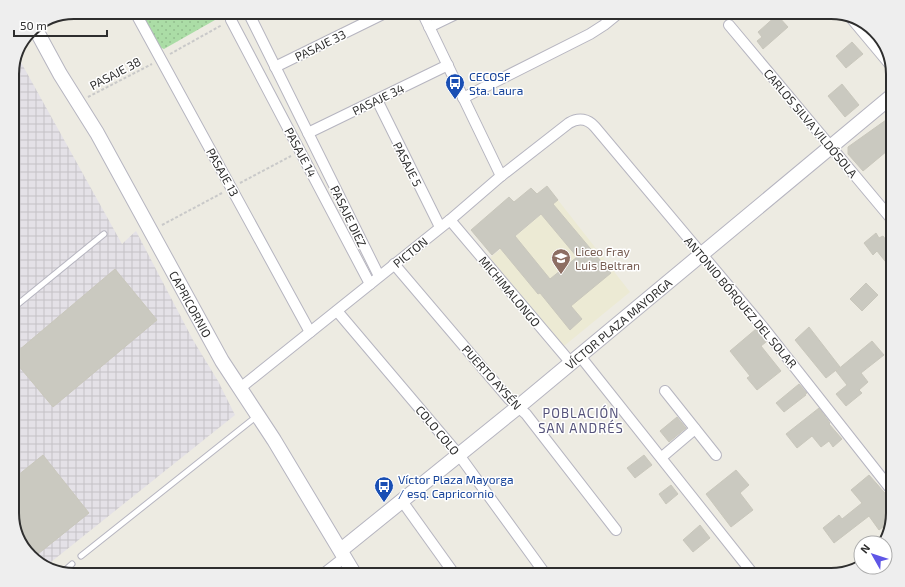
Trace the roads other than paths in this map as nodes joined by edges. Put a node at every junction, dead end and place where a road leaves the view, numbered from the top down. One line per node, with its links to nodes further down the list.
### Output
1 (139, 19): 32 (street, PASAJE 13)
2 (251, 19): 14 (street, PASAJE 14)
3 (373, 19): 14 (street, PASAJE 33)
4 (425, 19): 10 (street)
5 (446, 19): 10 (street)
6 (611, 19): 15 (street)
7 (231, 20): 29 (street, PASAJE 14)
8 (729, 25): 20 (street, CARLOS SILVA VILDÓSOLA)
9 (858, 26): 12 (street)
10 (429, 27): 13 (street)
11 (38, 33): 34 (street, CAPRICORNIO)
12 (883, 58)
13 (448, 65): 15 (street); 16 (street, PASAJE 34)
14 (275, 67): 19 (street, PASAJE 14)
15 (463, 98): 21 (street)
16 (376, 100): 19 (street, PASAJE 34); 24 (street, PASAJE 5)
17 (886, 101): 20 (street, VÍCTOR PLAZA MAYORGA)
18 (583, 119): 21 (street, PICTON); 26 (street, ANTONIO BÓRQUEZ DEL SOLAR)
19 (308, 133): 28 (street, PASAJE DIEZ)
20 (830, 146): 22 (street, CARLOS SILVA VILDÓSOLA); 26 (street, VÍCTOR PLAZA MAYORGA)
21 (501, 176): 23 (street, PICTON)
22 (886, 213)
23 (450, 220): 24 (street, PICTON); 33 (street, MICHIMALONGO)
24 (440, 227): 27 (street, PICTON)
25 (104, 234): 30 (lane)
26 (701, 253): 33 (street, VÍCTOR PLAZA MAYORGA); 42 (street, ANTONIO BÓRQUEZ DEL SOLAR)
27 (394, 264): 28 (street, PICTON); 36 (street, PUERTO AYSÉN)
28 (379, 276): 29 (street, PICTON)
29 (370, 284): 31 (street, PICTON)
30 (19, 303)
31 (337, 311): 32 (street, PICTON); 39 (street, COLO COLO)
32 (310, 332): 34 (street, PICTON)
33 (576, 359): 36 (street, VÍCTOR PLAZA MAYORGA); 41 (street, MICHIMALONGO)
34 (239, 389): 37 (street, CAPRICORNIO)
35 (665, 391): 38 (street)
36 (518, 407): 39 (street, VÍCTOR PLAZA MAYORGA); 44 (street, PUERTO AYSÉN)
37 (258, 416): 45 (street, CAPRICORNIO); 46 (lane)
38 (695, 430): 40 (street); 41 (street)
39 (459, 455): 43 (street, VÍCTOR PLAZA MAYORGA); 52 (street, COLO COLO)
40 (716, 455)
41 (662, 457): 53 (street, MICHIMALONGO)
42 (886, 483)
43 (402, 501): 45 (street, VÍCTOR PLAZA MAYORGA); 51 (street)
44 (616, 530)
45 (343, 554): 49 (street); 50 (street, CAPRICORNIO)
46 (81, 556)
47 (72, 564): 48 (lane)
48 (68, 567)
49 (329, 568)
50 (352, 568)
51 (450, 568)
52 (541, 568)
53 (749, 568)

